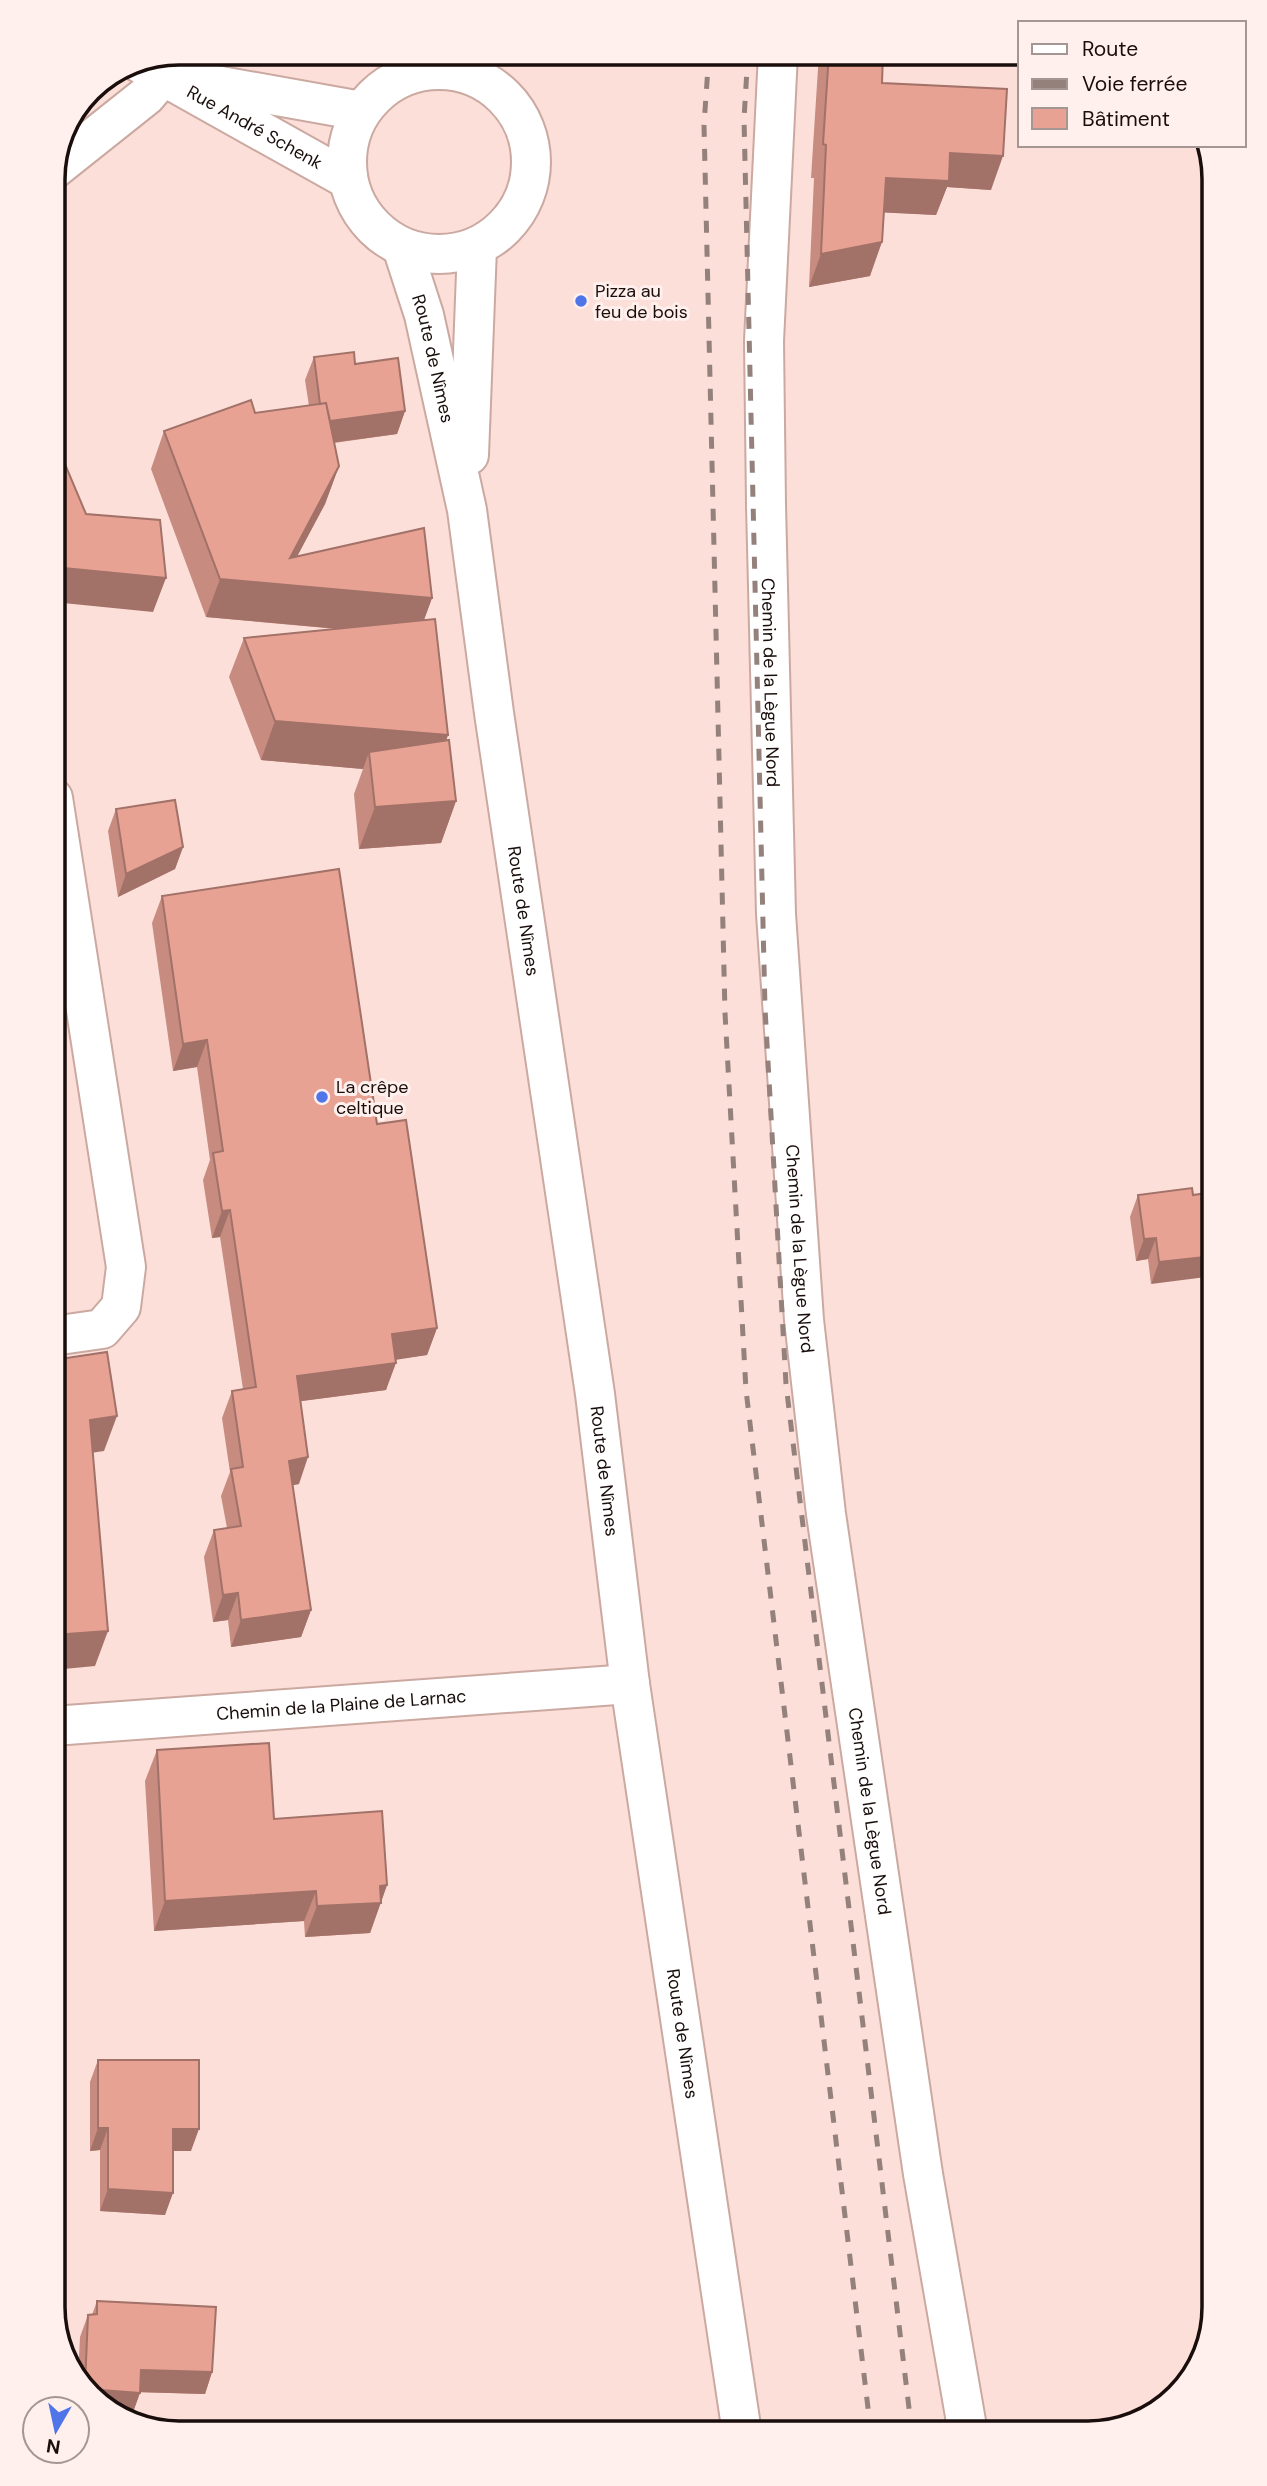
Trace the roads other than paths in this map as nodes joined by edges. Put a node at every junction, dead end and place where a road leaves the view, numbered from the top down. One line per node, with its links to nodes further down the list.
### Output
1 (380, 65): 8 (street)
2 (459, 65): 8 (street)
3 (465, 65): 12 (street)
4 (777, 65): 19 (street, Chemin de la Lègue Nord)
5 (153, 68): 8 (street, Rue André Schenk)
6 (150, 69): 9 (street)
7 (151, 69): 10 (street, Rue André Schenk)
8 (370, 101): 10 (street)
9 (67, 159)
10 (347, 180): 11 (street)
11 (402, 247): 12 (street); 13 (street, Route de Nîmes)
12 (477, 247): 13 (street, Route de Nîmes)
13 (467, 510): 16 (street, Route de Nîmes)
14 (65, 875): 15 (street)
15 (65, 1334)
16 (630, 1684): 17 (street, Chemin de la Plaine de Larnac); 18 (street, Route de Nîmes)
17 (65, 1725)
18 (740, 2421)
19 (966, 2421)

